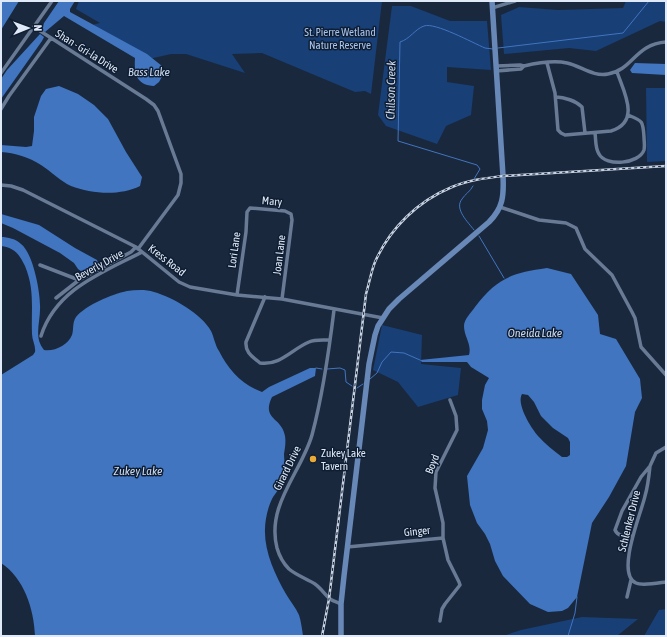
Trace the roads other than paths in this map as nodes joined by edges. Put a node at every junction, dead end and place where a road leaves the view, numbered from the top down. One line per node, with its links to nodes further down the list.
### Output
1 (52, 1): 5 (street)
2 (492, 1): 4 (main road)
3 (515, 1): 4 (street)
4 (492, 8): 9 (main road)
5 (34, 27): 6 (street, Shan - Gri-la Drive); 11 (street)
6 (51, 38): 13 (street); 21 (street, Shan - Gri-la Drive)
7 (666, 42): 10 (street)
8 (548, 63): 9 (street); 10 (street); 12 (street)
9 (496, 69): 18 (main road)
10 (617, 72): 14 (street)
11 (1, 73)
12 (556, 97): 16 (street); 16 (street)
13 (1, 109)
14 (628, 115): 15 (street); 15 (street)
15 (596, 132): 16 (street)
16 (585, 133)
17 (1, 185): 21 (street, Kress Road)
18 (500, 207): 30 (main road); 33 (street)
19 (250, 208): 20 (street, Mary); 25 (street, Lori Lane)
20 (291, 214): 28 (street, Joan Lane)
21 (137, 248): 22 (street, Kress Road); 24 (street, Shan - Gri-la Drive)
22 (142, 252): 25 (street, Kress Road); 31 (street, Beverly Drive)
23 (40, 265): 24 (street)
24 (79, 280): 27 (street, Shan - Gri-la Drive)
25 (237, 295): 26 (street, Kress Road)
26 (265, 297): 28 (street, Kress Road); 32 (street)
27 (56, 298)
28 (282, 299): 29 (street, Kress Road)
29 (334, 310): 30 (street, Kress Road); 32 (street, Girard Drive)
30 (383, 318): 39 (main road)
31 (41, 336)
32 (330, 340): 43 (street, Girard Drive)
33 (666, 375)
34 (450, 400): 38 (street, Boyd)
35 (666, 447): 36 (street)
36 (650, 466): 37 (street, Schlenker Drive); 37 (street)
37 (632, 536): 40 (street, Schlenker Drive)
38 (443, 538): 39 (street, Ginger); 44 (street, Ginger)
39 (347, 547): 43 (main road)
40 (632, 580): 41 (street); 42 (street, Schlenker Drive)
41 (666, 582)
42 (627, 598)
43 (341, 604): 45 (main road)
44 (440, 621)
45 (341, 636)

